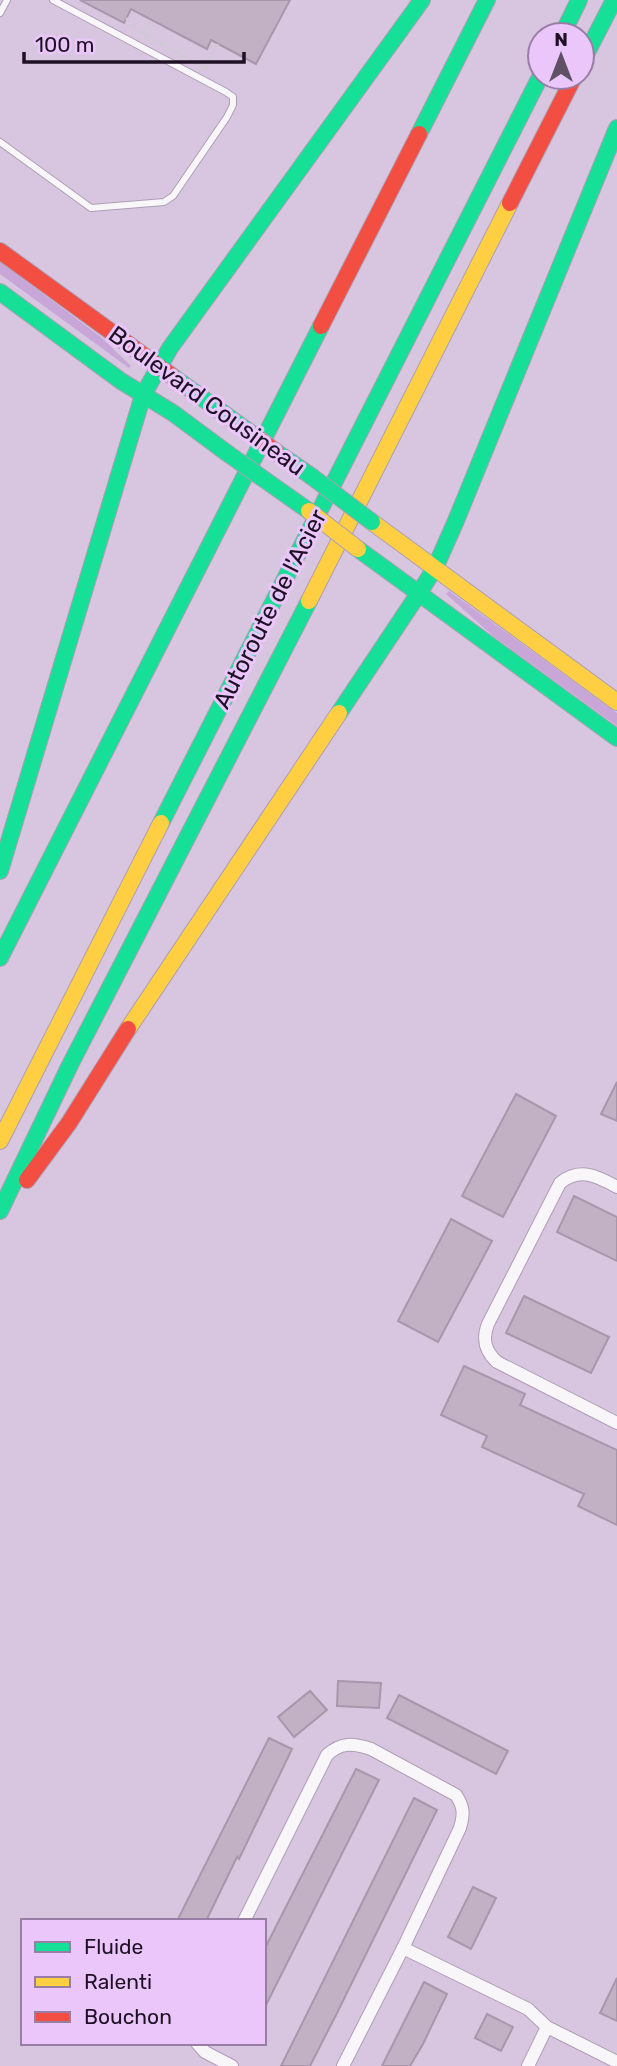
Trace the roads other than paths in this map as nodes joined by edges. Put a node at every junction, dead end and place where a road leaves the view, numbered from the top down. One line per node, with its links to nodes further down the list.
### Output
1 (7, 0): 7 (lane)
2 (53, 0): 13 (lane)
3 (422, 0): 16 (main road)
4 (486, 0): 23 (main road)
5 (579, 0): 8 (main road)
6 (614, 0): 9 (main road)
7 (0, 13)
8 (569, 21)
9 (596, 35)
10 (533, 91): 24 (main road, Autoroute de l'Acier)
11 (568, 91): 26 (main road)
12 (617, 128): 18 (main road)
13 (0, 142)
14 (0, 251): 16 (main road, Boulevard Cousineau)
15 (0, 292): 17 (main road, Boulevard Cousineau)
16 (159, 366): 17 (main road); 18 (main road, Boulevard Cousineau, bridge)
17 (143, 395): 19 (main road, Boulevard Cousineau, bridge); 22 (main road)
18 (435, 568): 19 (main road); 20 (main road, Boulevard Cousineau)
19 (419, 593): 21 (main road, Boulevard Cousineau); 27 (main road)
20 (617, 702)
21 (617, 737)
22 (0, 871)
23 (0, 958)
24 (2, 1136)
25 (617, 1187): 28 (street)
26 (0, 1211)
27 (0, 1217)
28 (617, 1423)
29 (245, 1919): 30 (street)
30 (403, 1948): 31 (street); 35 (street)
31 (547, 2027): 33 (street); 36 (street)
32 (199, 2045): 34 (street)
33 (617, 2062)
34 (232, 2066)
35 (343, 2066)
36 (528, 2066)

